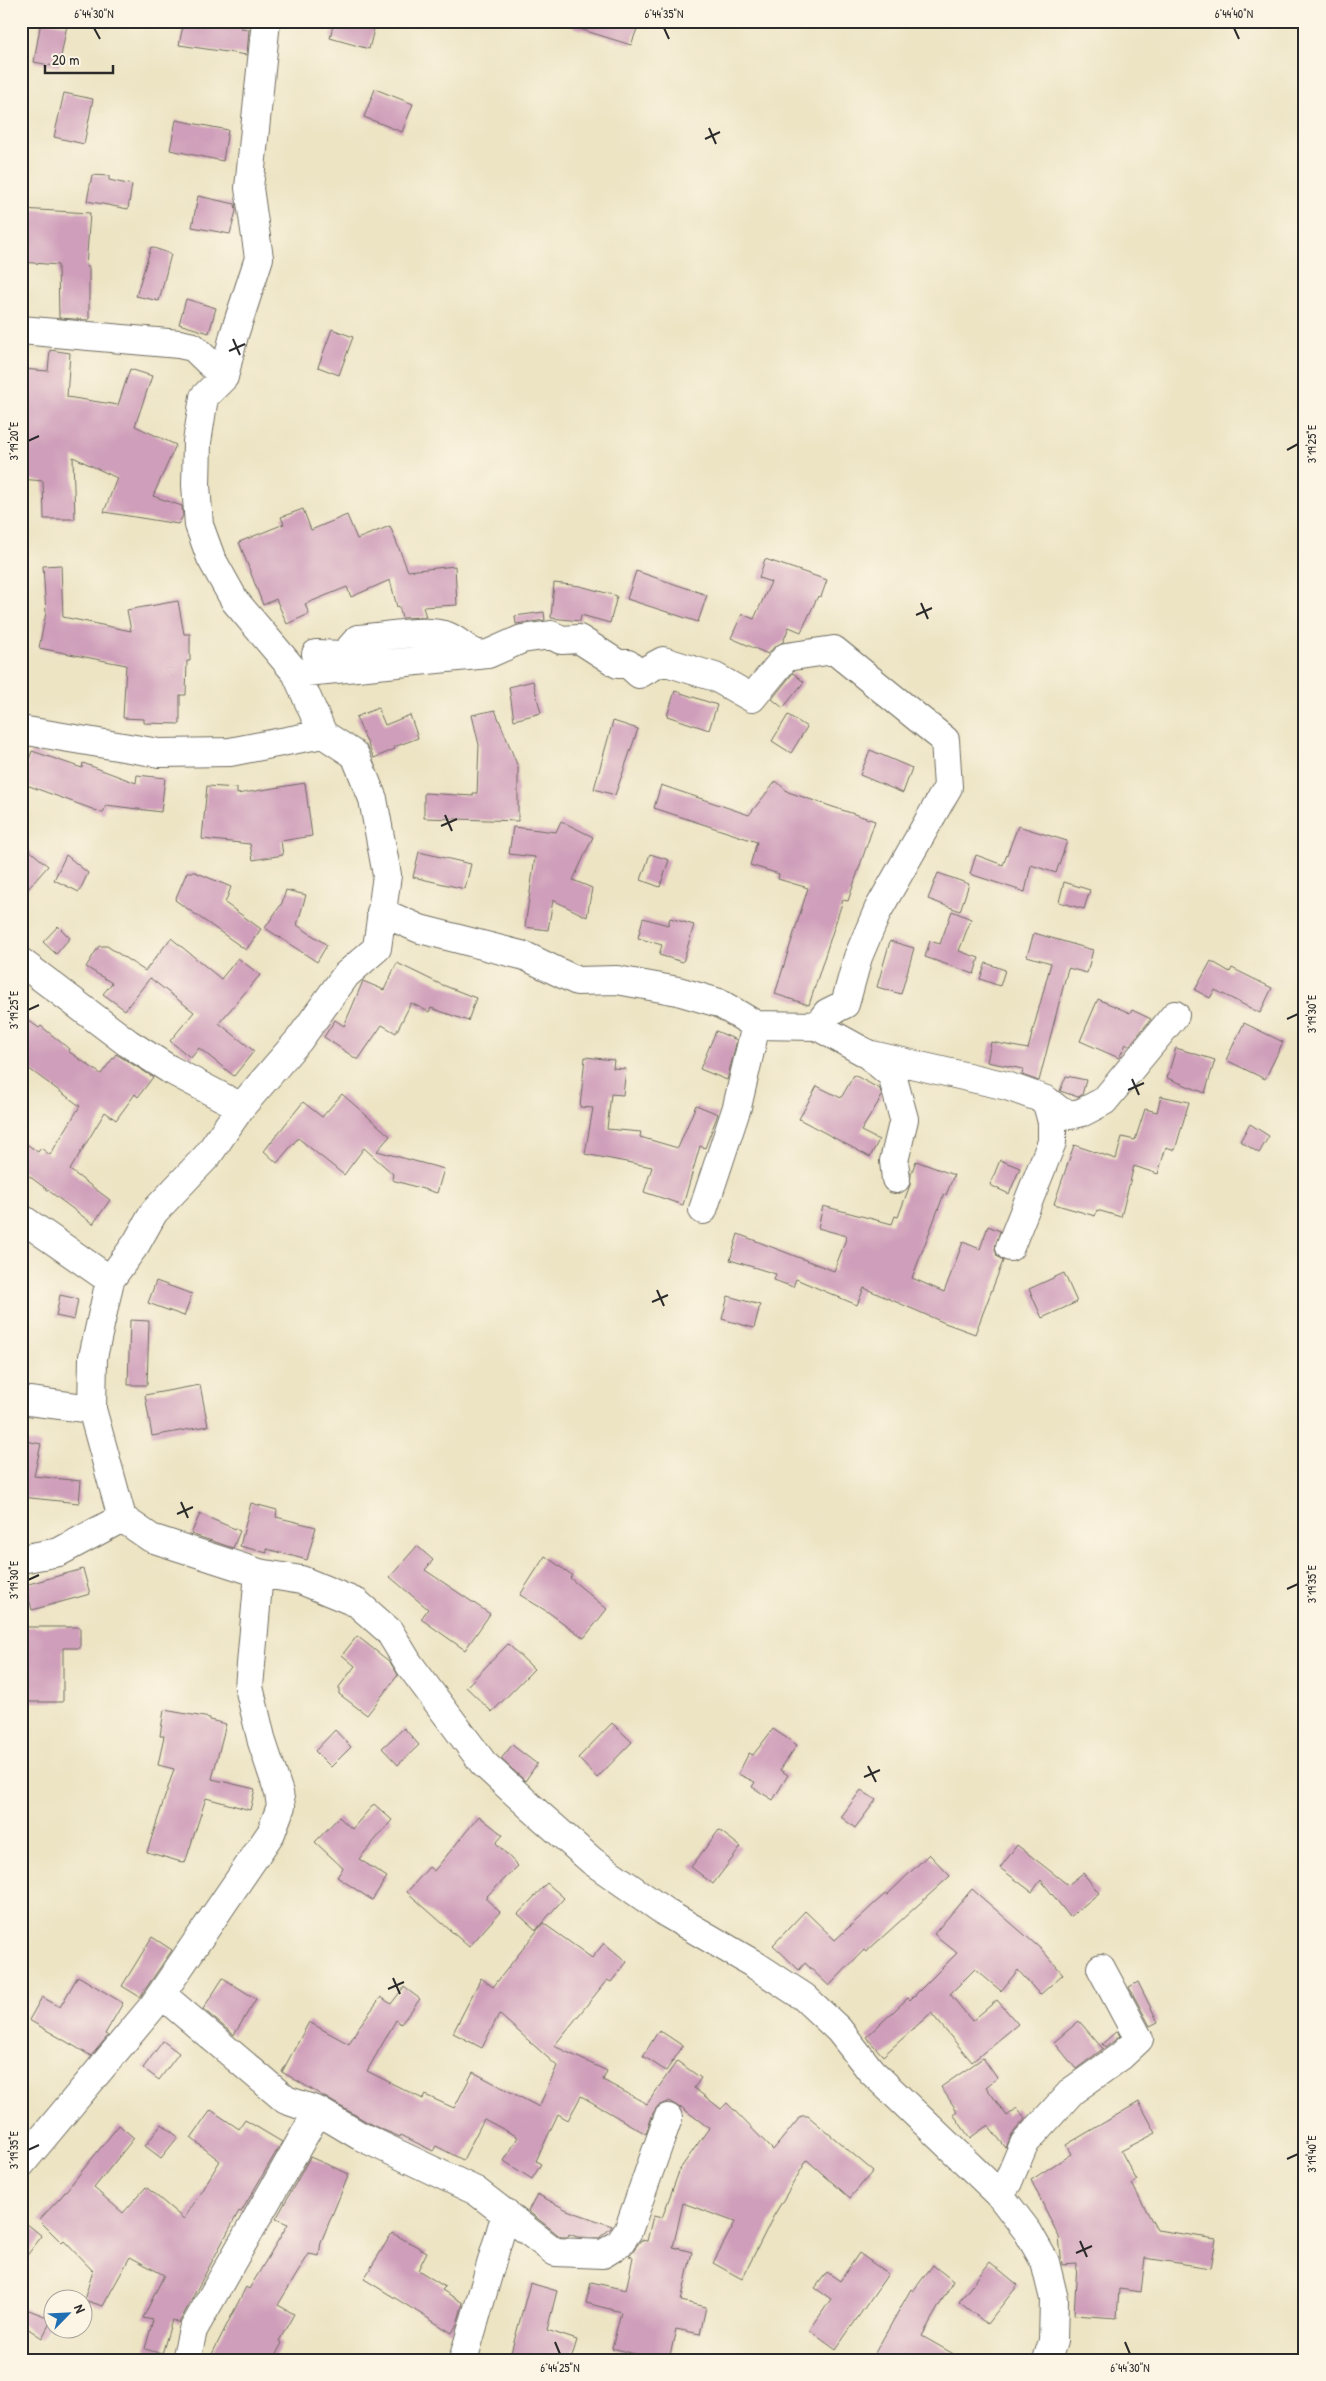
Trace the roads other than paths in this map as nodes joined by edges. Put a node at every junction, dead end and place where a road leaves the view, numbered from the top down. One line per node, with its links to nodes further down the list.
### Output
1 (266, 21): 5 (street)
2 (21, 330): 3 (street)
3 (106, 338): 4 (street); 5 (street)
4 (21, 344)
5 (224, 377): 6 (street)
6 (288, 663): 8 (street); 13 (street)
7 (21, 730): 8 (street)
8 (323, 734): 9 (street)
9 (381, 912): 12 (street); 16 (street)
10 (21, 962): 16 (street)
11 (1175, 1015): 15 (street)
12 (756, 1025): 13 (street); 18 (street)
13 (817, 1026): 14 (street)
14 (866, 1054): 15 (street); 17 (street)
15 (1046, 1100): 20 (street)
16 (241, 1108): 21 (street)
17 (896, 1179)
18 (703, 1210)
19 (21, 1218): 21 (street)
20 (1010, 1247)
21 (110, 1280): 23 (street)
22 (21, 1400): 23 (street)
23 (92, 1410): 24 (street)
24 (122, 1518): 25 (street); 26 (street)
25 (21, 1559)
26 (259, 1574): 28 (street); 32 (street)
27 (1101, 1968): 32 (street)
28 (163, 2002): 29 (street); 31 (street)
29 (318, 2111): 33 (street); 34 (street)
30 (668, 2118): 33 (street)
31 (21, 2164)
32 (999, 2194): 36 (street)
33 (506, 2213): 35 (street)
34 (186, 2360)
35 (463, 2360)
36 (1047, 2360)

